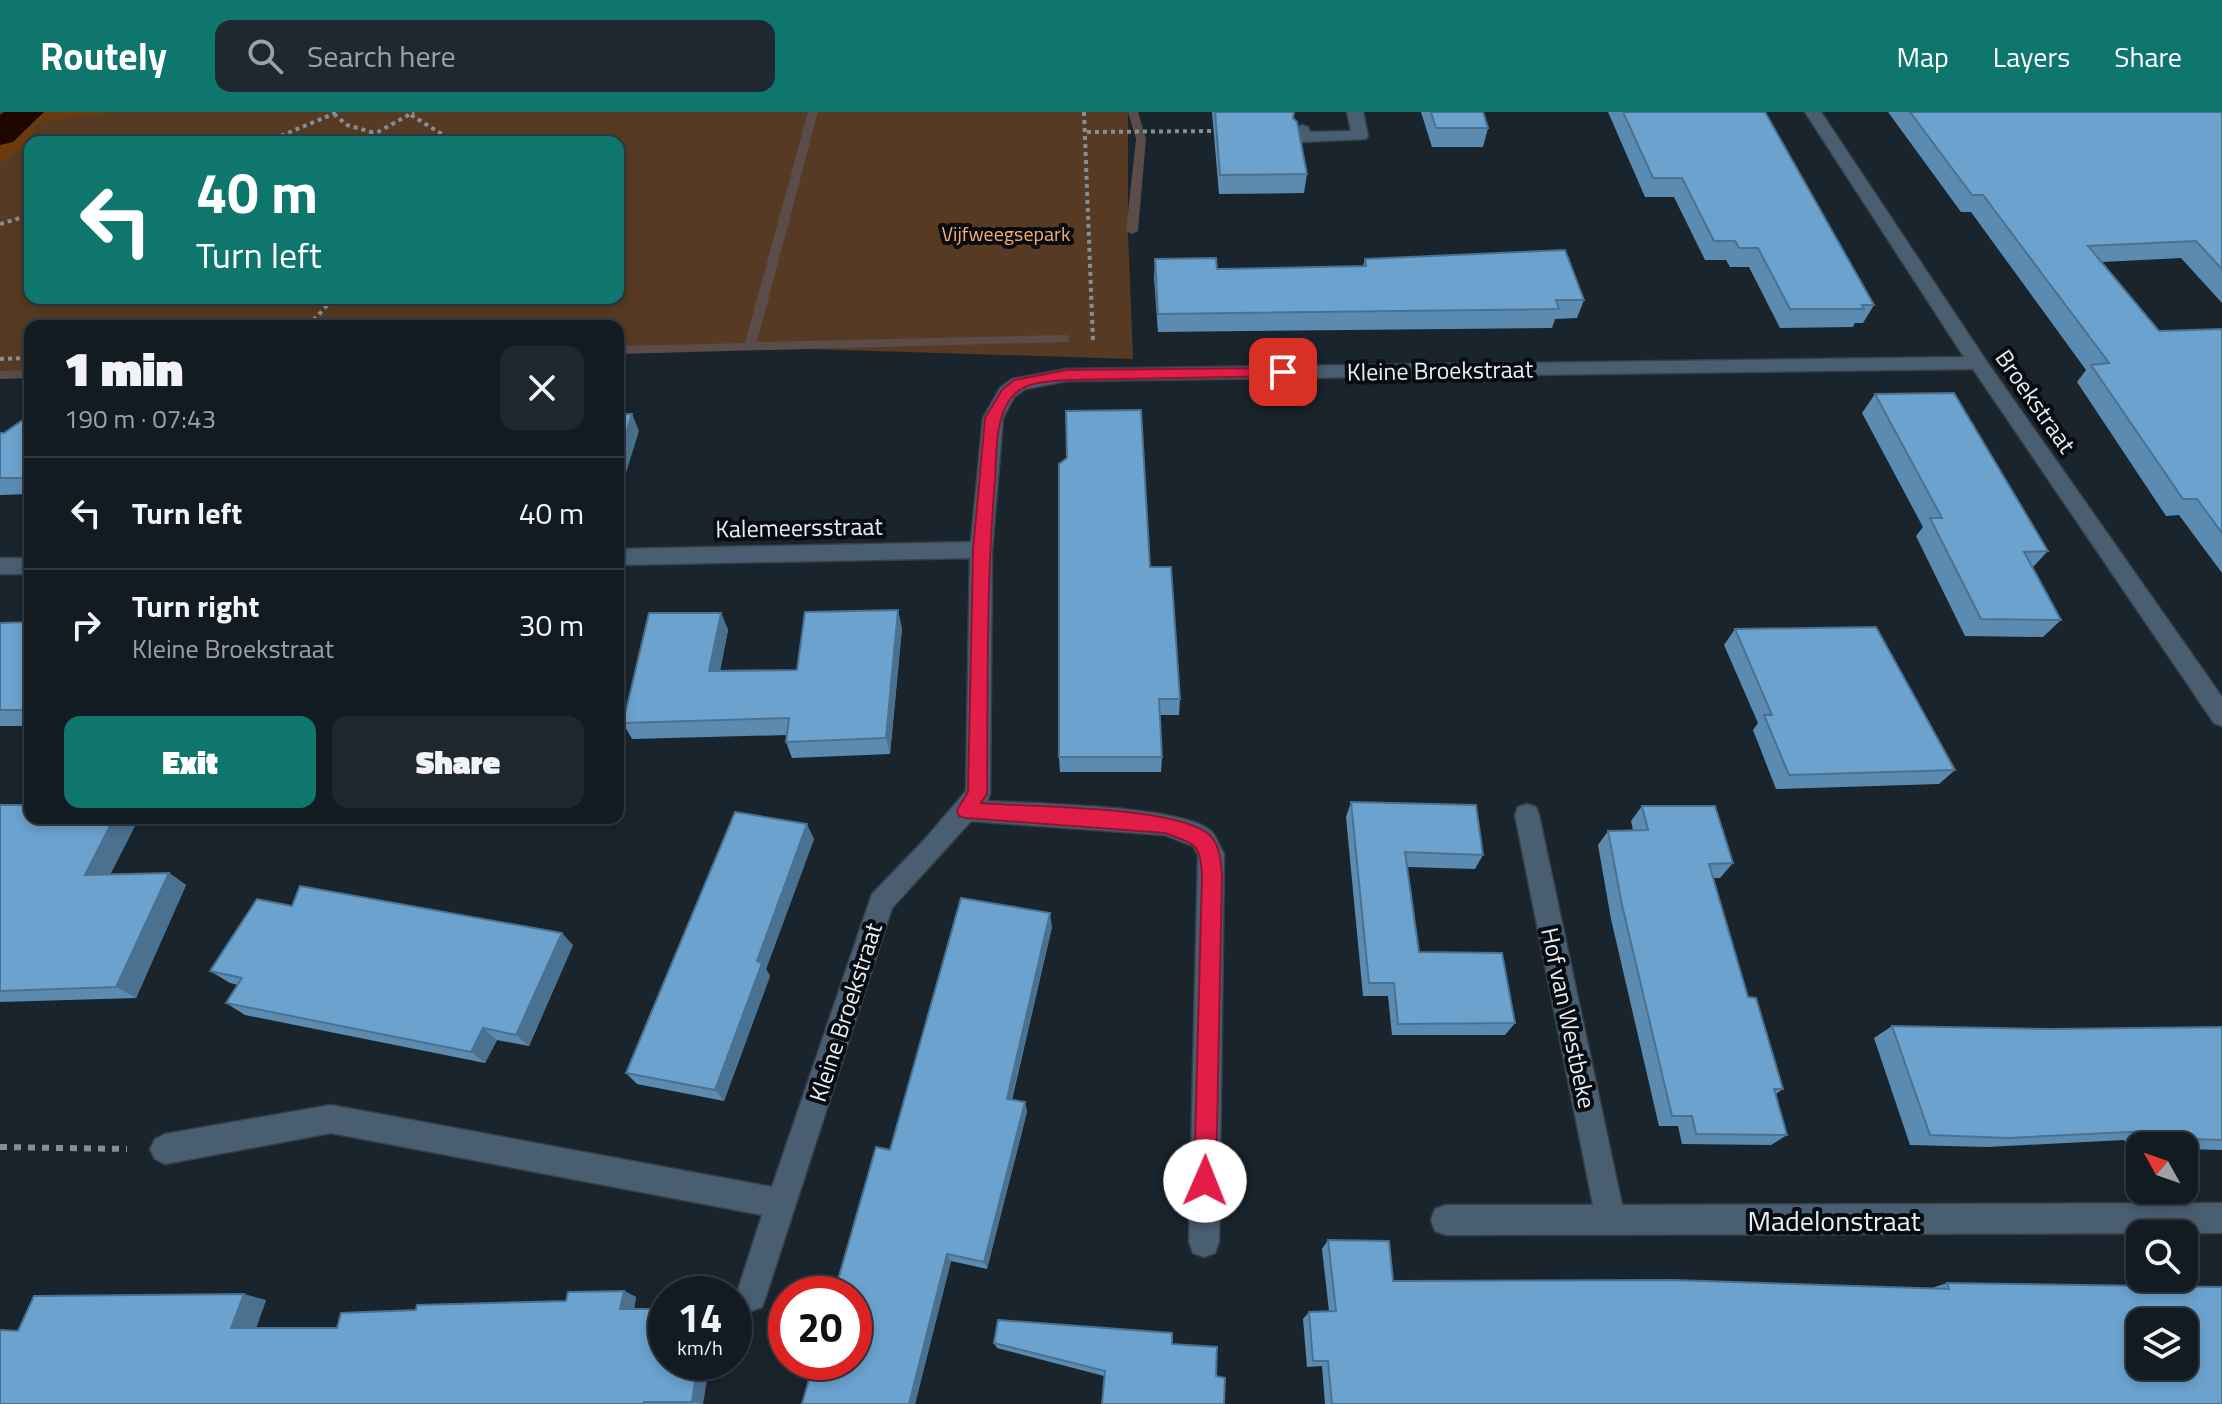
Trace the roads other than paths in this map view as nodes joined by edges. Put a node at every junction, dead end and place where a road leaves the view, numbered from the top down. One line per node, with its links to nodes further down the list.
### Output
1 (1355, 112): 3 (street)
2 (1813, 112): 4 (street, Broekstraat)
3 (1302, 130)
4 (1978, 363): 5 (street, Kleine Broekstraat); 9 (street, Broekstraat)
5 (981, 550): 6 (street, Kalemeersstraat); 10 (street, Kleine Broekstraat)
6 (624, 557)
7 (0, 566): 8 (street)
8 (24, 566)
9 (2222, 716)
10 (966, 810): 13 (street, Kleine Broekstraat); 17 (street)
11 (1527, 815): 16 (street, Hof van Westbeke)
12 (165, 1149): 13 (street)
13 (781, 1204): 18 (street, Kleine Broekstraat)
14 (2222, 1218): 16 (street, Madelonstraat)
15 (1446, 1220): 16 (street, Madelonstraat)
16 (1611, 1221)
17 (1204, 1242)
18 (752, 1293)

